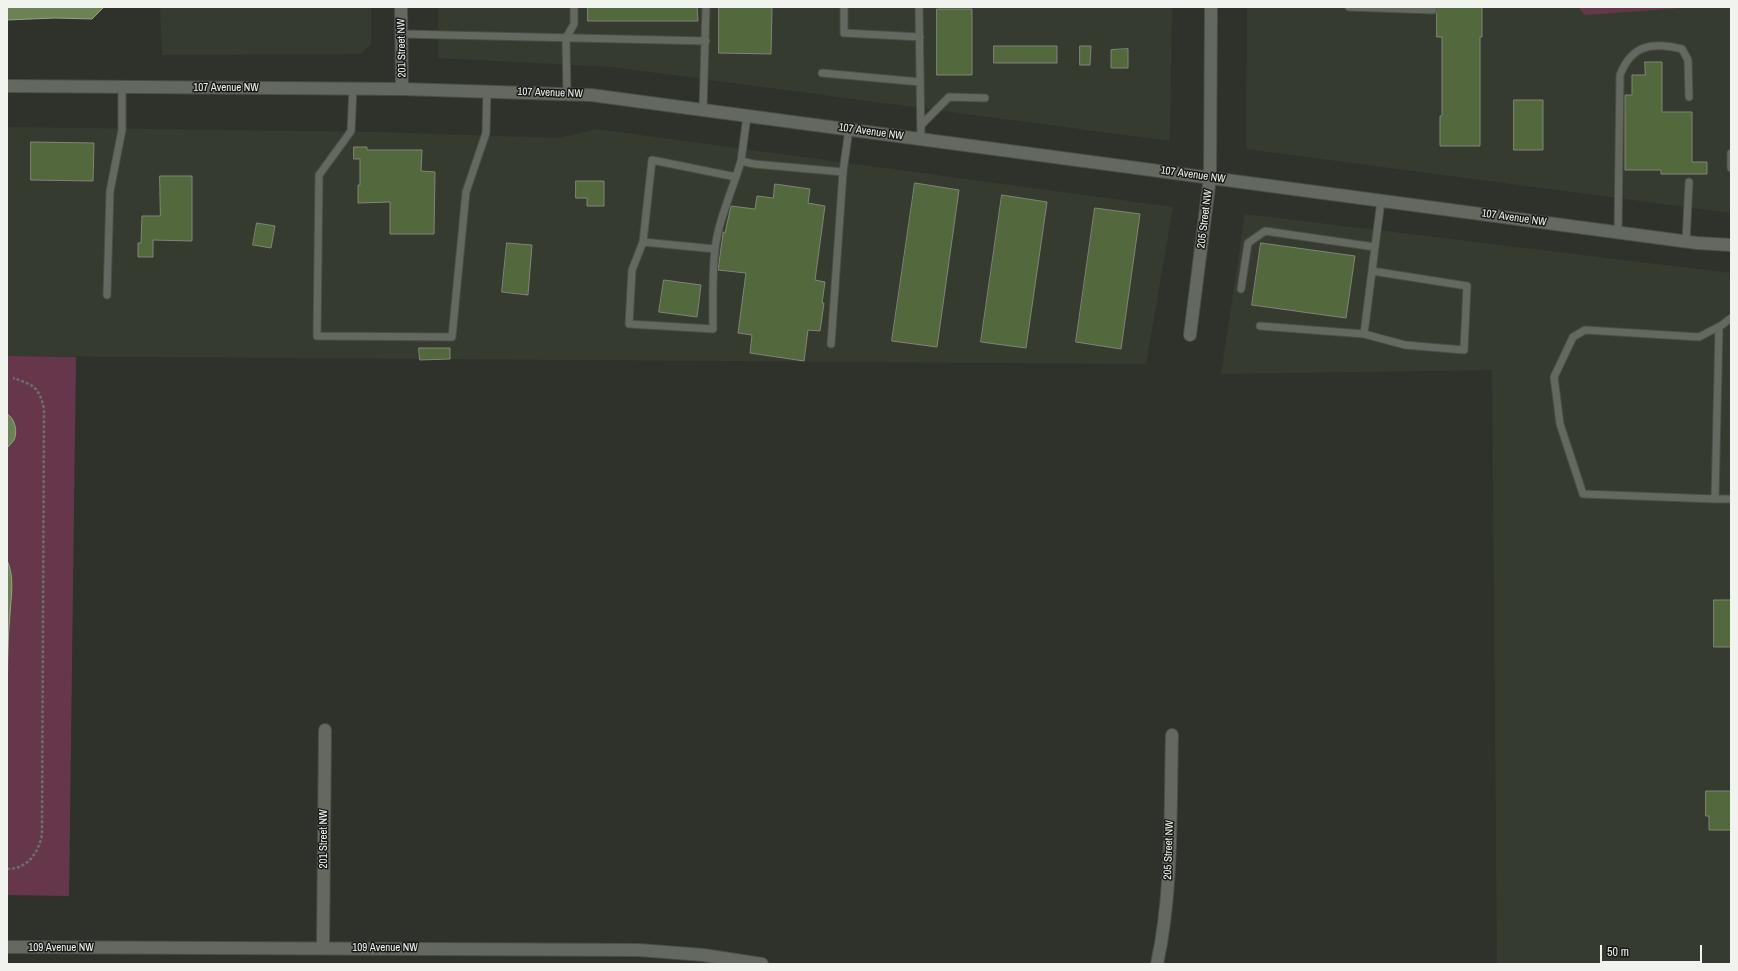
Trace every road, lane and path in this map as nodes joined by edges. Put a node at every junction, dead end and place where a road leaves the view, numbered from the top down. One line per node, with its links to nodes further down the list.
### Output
1 (401, 7): 9 (street, 201 Street NW)
2 (574, 7): 11 (lane)
3 (706, 7): 12 (lane)
4 (844, 7): 10 (lane)
5 (919, 7): 10 (lane)
6 (1211, 7): 33 (street, 205 Street NW)
7 (1349, 7): 8 (lane)
8 (1434, 10)
9 (402, 34): 11 (lane); 18 (street, 201 Street NW)
10 (920, 36): 14 (lane)
11 (566, 38): 12 (lane); 20 (lane)
12 (706, 41): 23 (lane)
13 (822, 73): 14 (lane)
14 (920, 82): 25 (lane)
15 (7, 86): 16 (street, 107 Avenue NW)
16 (122, 87): 17 (street, 107 Avenue NW); 44 (lane)
17 (353, 88): 18 (street, 107 Avenue NW); 19 (lane)
18 (402, 88): 19 (street, 107 Avenue NW)
19 (487, 91): 20 (street, 107 Avenue NW)
20 (567, 94): 23 (street, 107 Avenue NW)
21 (1689, 97): 36 (lane)
22 (985, 98): 25 (lane)
23 (703, 110): 24 (street, 107 Avenue NW)
24 (748, 116): 26 (street, 107 Avenue NW); 29 (lane)
25 (921, 125): 27 (lane)
26 (849, 129): 27 (street, 107 Avenue NW); 31 (lane)
27 (921, 139): 33 (street, 107 Avenue NW)
28 (1731, 153): 30 (lane)
29 (741, 161): 31 (lane); 32 (lane)
30 (1731, 168)
31 (844, 172): 50 (lane)
32 (736, 177): 38 (lane); 41 (lane)
33 (1210, 177): 35 (street, 107 Avenue NW); 49 (street, 205 Street NW)
34 (1689, 182): 37 (lane)
35 (1382, 201): 36 (street, 107 Avenue NW); 40 (lane)
36 (1618, 232): 37 (street, 107 Avenue NW)
37 (1686, 241): 39 (street, 107 Avenue NW)
38 (643, 242): 41 (lane); 41 (lane)
39 (1731, 245)
40 (1375, 247): 42 (lane); 43 (lane)
41 (715, 249)
42 (1372, 272): 48 (lane); 48 (lane)
43 (1241, 289)
44 (107, 295)
45 (1731, 318): 47 (lane)
46 (1260, 326): 48 (lane)
47 (1719, 327): 52 (lane); 52 (lane)
48 (1364, 334)
49 (1190, 335)
50 (831, 344)
51 (13, 378): 56 (path)
52 (1715, 499): 53 (lane)
53 (1731, 499)
54 (325, 730): 58 (street, 201 Street NW)
55 (1172, 735): 60 (street, 205 Street NW)
56 (7, 869)
57 (7, 947): 58 (street, 109 Avenue NW)
58 (323, 948): 59 (street, 109 Avenue NW)
59 (762, 964)
60 (1157, 964)

